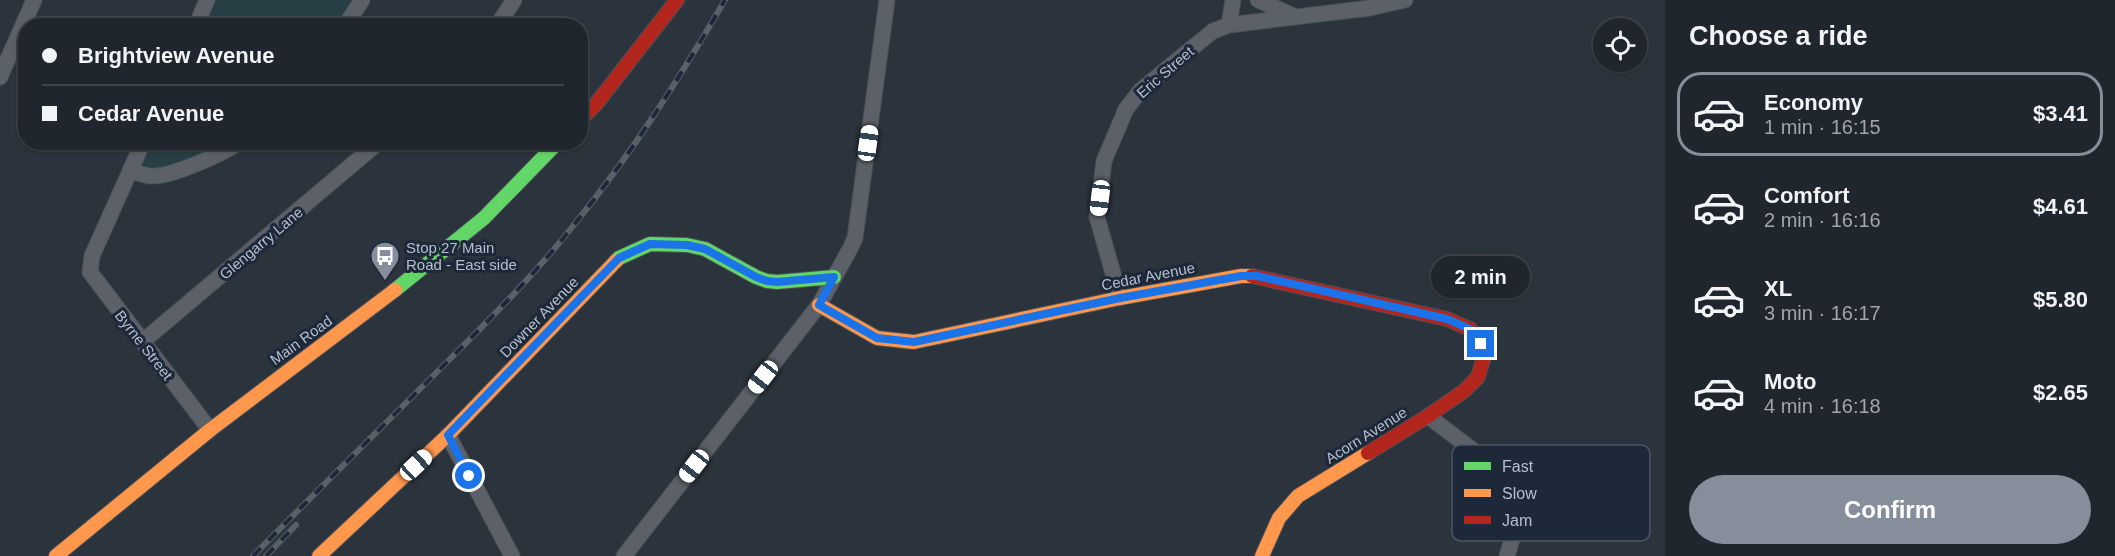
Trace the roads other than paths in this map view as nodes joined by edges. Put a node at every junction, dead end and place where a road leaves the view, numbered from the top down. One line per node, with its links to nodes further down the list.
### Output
1 (34, 0): 10 (street)
2 (207, 0): 11 (street)
3 (362, 0): 12 (street)
4 (514, 0): 13 (street)
5 (677, 0): 18 (street)
6 (887, 0): 24 (street)
7 (1233, 0): 15 (street)
8 (1258, 0): 14 (street)
9 (1405, 0): 14 (street)
10 (26, 18)
11 (199, 18)
12 (350, 18)
13 (502, 18)
14 (1297, 18): 15 (street)
15 (1229, 26): 25 (street, Eric Street)
16 (18, 36): 17 (street)
17 (0, 77)
18 (588, 112)
19 (139, 150): 23 (street)
20 (228, 150): 23 (street)
21 (370, 150): 27 (street, Glengarry Lane)
22 (550, 150): 30 (street, Main Road)
23 (130, 171): 27 (street, Byrne Street)
24 (834, 277): 26 (street); 31 (street, Downer Avenue)
25 (1120, 298): 26 (street, Cedar Avenue); 28 (street, Cedar Avenue)
26 (819, 305): 37 (street)
27 (142, 342): 30 (street, Byrne Street)
28 (1481, 344): 29 (street, Acorn Avenue)
29 (1428, 416): 32 (street); 38 (street, Acorn Avenue)
30 (210, 430): 34 (street, Main Road)
31 (448, 435): 35 (street, Downer Avenue); 36 (street)
32 (1466, 445)
33 (1512, 541): 39 (street)
34 (56, 556)
35 (319, 556)
36 (512, 556)
37 (624, 556)
38 (1262, 556)
39 (1507, 556)

